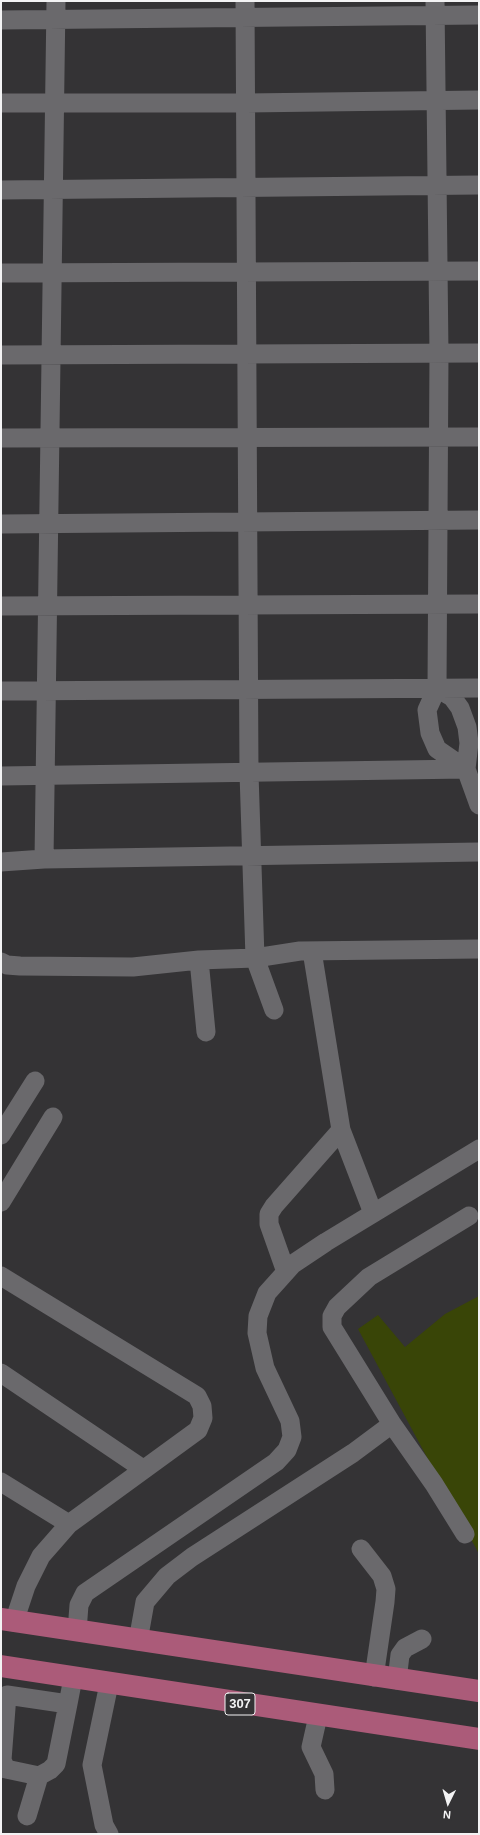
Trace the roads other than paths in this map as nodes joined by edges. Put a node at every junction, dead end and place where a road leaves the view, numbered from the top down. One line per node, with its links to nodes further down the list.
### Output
1 (435, 8): 3 (street); 4 (street); 6 (street)
2 (56, 10): 3 (street); 5 (street); 9 (street)
3 (245, 10): 10 (street)
4 (479, 15)
5 (1, 20)
6 (437, 100): 7 (street); 10 (street); 12 (street)
7 (479, 100)
8 (1, 103): 9 (street)
9 (55, 103): 10 (street); 14 (street)
10 (246, 103): 13 (street)
11 (479, 184): 12 (street)
12 (437, 185): 13 (street); 17 (street)
13 (246, 187): 14 (street); 16 (street)
14 (53, 188): 15 (street); 19 (street)
15 (1, 190)
16 (247, 271): 17 (street); 19 (street); 23 (street)
17 (438, 271): 18 (street); 24 (street)
18 (479, 271)
19 (52, 272): 20 (street); 22 (street)
20 (1, 273)
21 (479, 353): 24 (street)
22 (51, 354): 23 (street); 25 (street); 30 (street)
23 (248, 354): 24 (street); 28 (street)
24 (439, 354): 29 (street)
25 (1, 355)
26 (479, 437): 29 (street)
27 (1, 438): 30 (street)
28 (248, 438): 29 (street); 30 (street); 33 (street)
29 (438, 438): 31 (street)
30 (50, 439): 35 (street)
31 (438, 520): 32 (street); 33 (street); 36 (street)
32 (479, 520)
33 (249, 522): 35 (street); 39 (street)
34 (1, 524): 35 (street)
35 (48, 524): 40 (street)
36 (438, 604): 37 (street); 39 (street); 41 (street)
37 (479, 604)
38 (1, 606): 40 (street)
39 (249, 606): 40 (street); 44 (street)
40 (47, 607): 43 (street)
41 (437, 688): 42 (street); 44 (street); 46 (street); 46 (street)
42 (479, 688)
43 (46, 691): 44 (street); 45 (street); 49 (street)
44 (248, 691): 47 (street)
45 (1, 692)
46 (466, 769): 47 (street); 50 (street)
47 (249, 773): 49 (street); 52 (street)
48 (1, 776): 49 (street)
49 (45, 776): 53 (street)
50 (479, 805)
51 (479, 852): 52 (street)
52 (252, 857): 53 (street); 57 (street)
53 (44, 859): 54 (street)
54 (1, 862)
55 (479, 949): 56 (street)
56 (312, 951): 57 (street); 64 (street)
57 (255, 958): 58 (street); 60 (street)
58 (199, 960): 59 (street); 61 (street)
59 (1, 962)
60 (274, 1010)
61 (206, 1032)
62 (35, 1081): 65 (street)
63 (53, 1117): 67 (street)
64 (340, 1130): 68 (street); 70 (street)
65 (1, 1135)
66 (479, 1149): 68 (street)
67 (4, 1189)
68 (373, 1213): 70 (street)
69 (469, 1216): 73 (street)
70 (286, 1272): 80 (street)
71 (4, 1283): 74 (street)
72 (1, 1373): 74 (street)
73 (392, 1424): 77 (street); 82 (street)
74 (143, 1469): 76 (street)
75 (1, 1482): 76 (street)
76 (69, 1524): 79 (street)
77 (465, 1534)
78 (361, 1549): 84 (street)
79 (7, 1620): 80 (main road)
80 (77, 1631): 82 (main road)
81 (422, 1639): 86 (street)
82 (138, 1641): 84 (main road)
83 (7, 1667): 85 (main road, 307); 89 (street)
84 (374, 1677): 86 (main road)
85 (73, 1678): 87 (main road, 307); 90 (street)
86 (397, 1680): 88 (main road)
87 (109, 1684): 91 (main road, 307); 96 (street)
88 (479, 1691)
89 (6, 1695): 90 (street); 93 (street)
90 (68, 1704): 93 (street)
91 (318, 1716): 92 (main road, 307); 94 (street)
92 (479, 1739)
93 (39, 1776): 95 (street)
94 (325, 1790)
95 (27, 1816)
96 (109, 1834)

